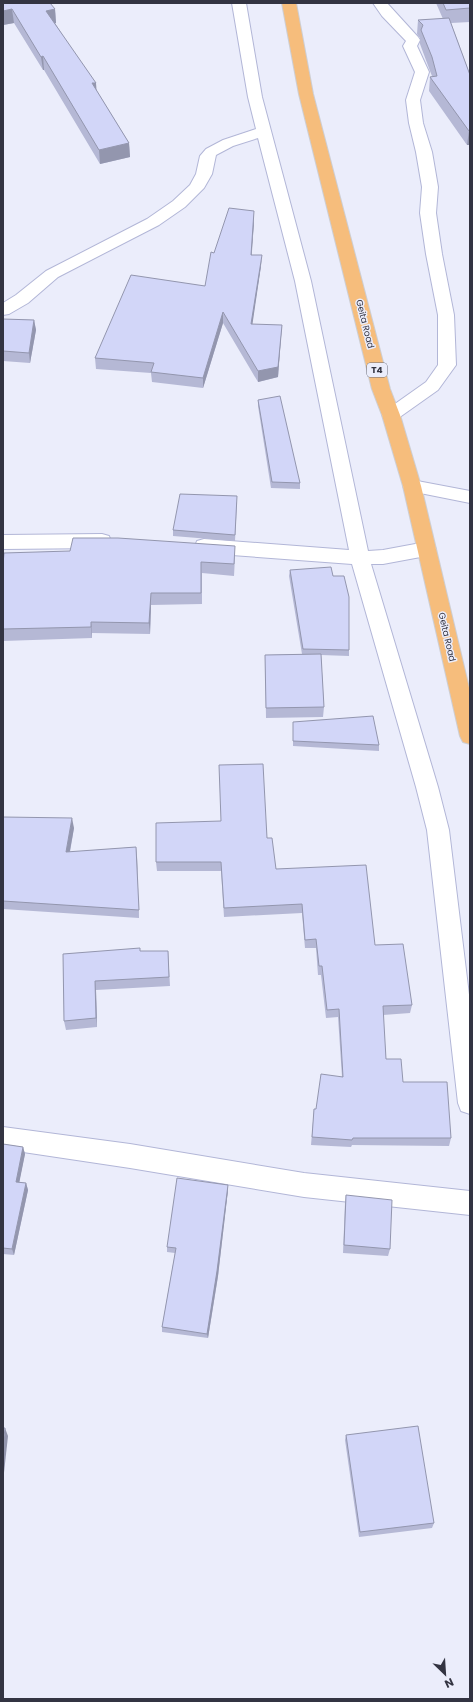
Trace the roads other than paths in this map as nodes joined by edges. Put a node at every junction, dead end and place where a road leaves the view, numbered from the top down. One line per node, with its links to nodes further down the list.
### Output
1 (239, 3): 4 (street)
2 (289, 3): 6 (highway, Geita Road / T4)
3 (380, 3): 6 (street)
4 (264, 131): 5 (street); 13 (street)
5 (3, 310)
6 (391, 415): 7 (highway, Geita Road / T4)
7 (412, 486): 8 (street); 12 (highway, Geita Road / T4)
8 (470, 497)
9 (119, 541): 10 (street)
10 (3, 542)
11 (188, 545): 13 (street)
12 (426, 549): 13 (street); 14 (highway, Geita Road / T4)
13 (360, 558): 15 (street)
14 (470, 736)
15 (470, 1103)
16 (3, 1138): 17 (street)
17 (470, 1203)

